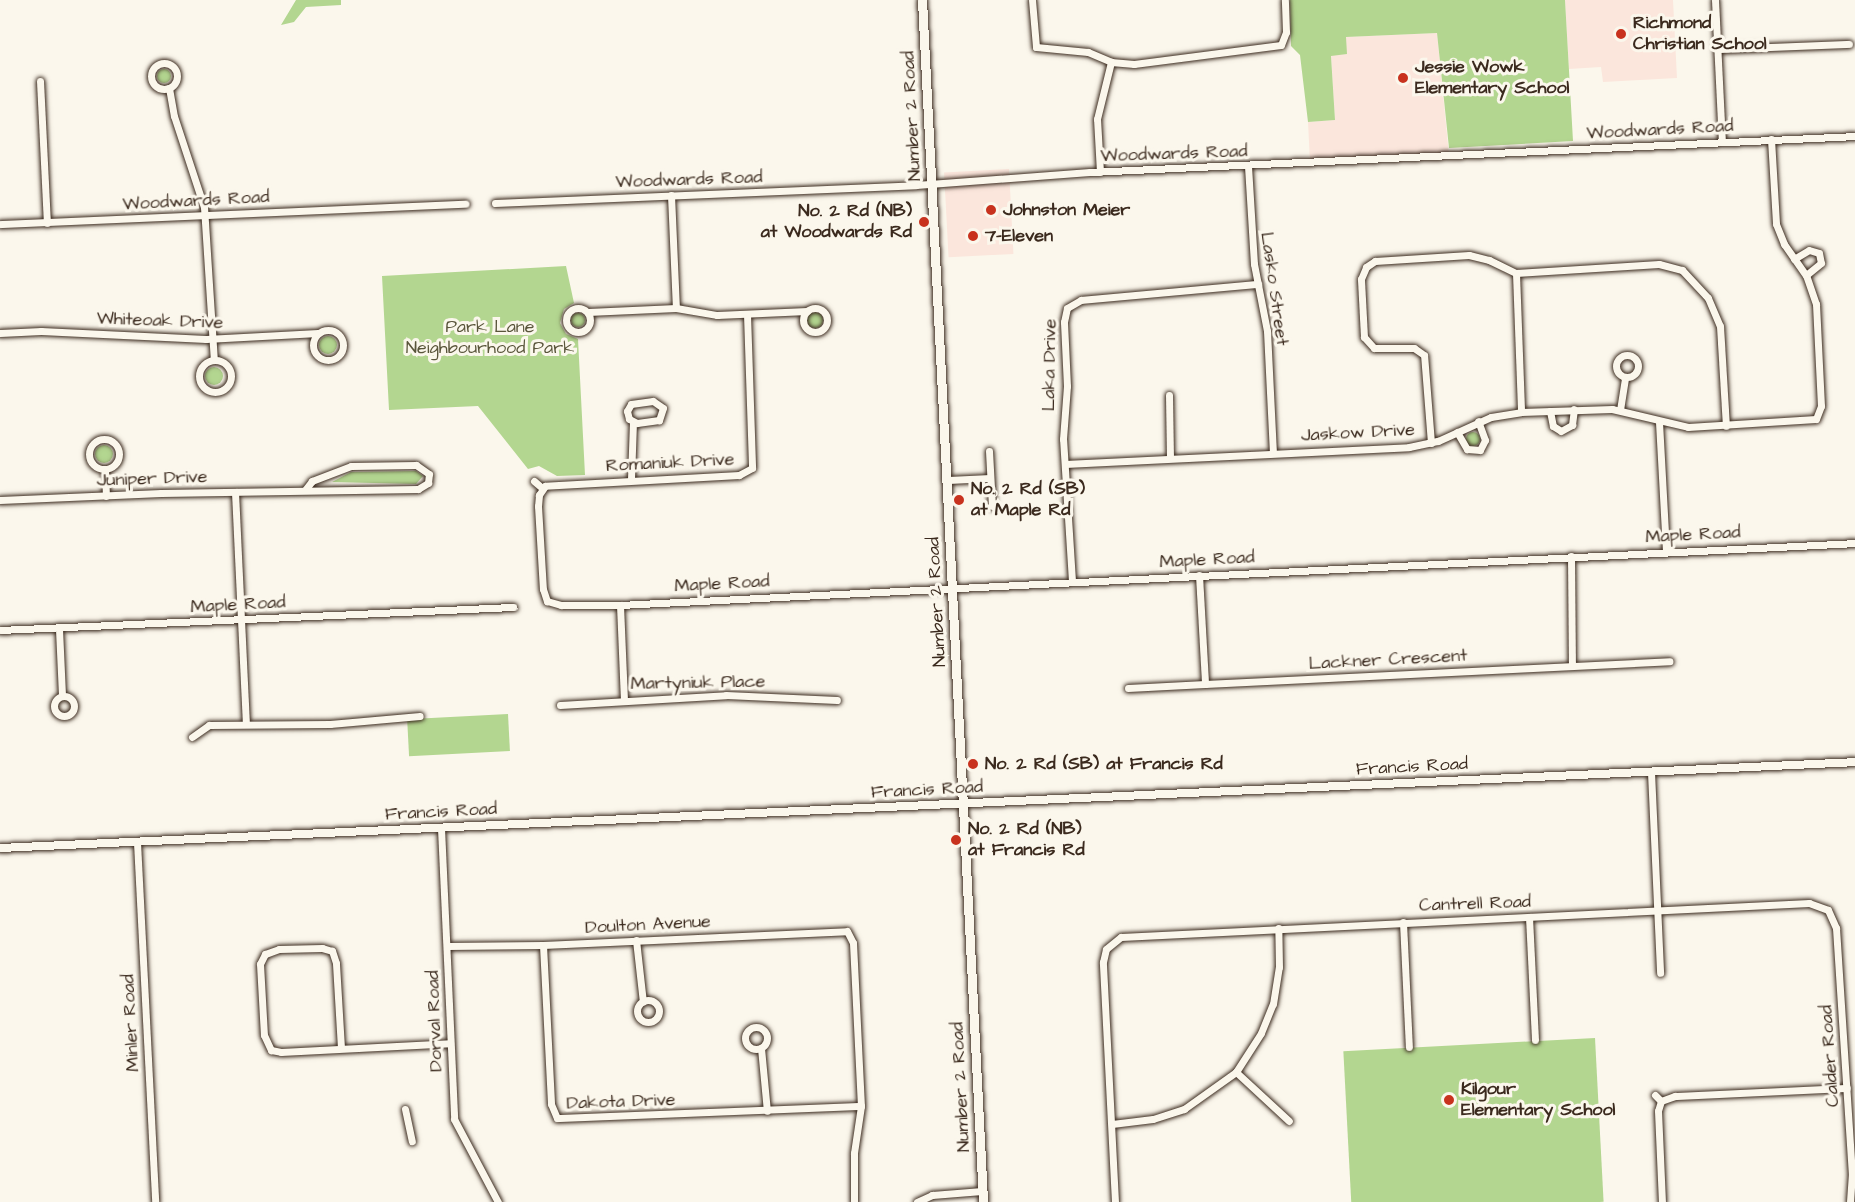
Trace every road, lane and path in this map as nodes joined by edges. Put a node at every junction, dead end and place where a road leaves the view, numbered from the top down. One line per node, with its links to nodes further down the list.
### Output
1 (922, 0): 15 (main road, Number 2 Road)
2 (1032, 0): 7 (street)
3 (1285, 0): 7 (street)
4 (1715, 0): 6 (street)
5 (1849, 44): 6 (street)
6 (1718, 49): 12 (street)
7 (1111, 62): 14 (street)
8 (40, 81): 20 (street)
9 (169, 88): 19 (street)
10 (1855, 136): 11 (street, Woodwards Road)
11 (1771, 139): 12 (street, Woodwards Road); 22 (street)
12 (1722, 142): 13 (street, Woodwards Road)
13 (1248, 166): 14 (street, Woodwards Road); 25 (street, Lasko Street)
14 (1100, 172): 15 (street, Woodwards Road)
15 (932, 183): 16 (street, Woodwards Road); 53 (main road, Number 2 Road)
16 (671, 195): 17 (street, Woodwards Road); 26 (street)
17 (495, 203)
18 (466, 204): 19 (street, Woodwards Road)
19 (205, 216): 20 (street, Woodwards Road); 32 (street)
20 (48, 223): 21 (street, Woodwards Road)
21 (0, 225)
22 (1794, 259): 24 (street); 24 (street)
23 (1516, 273): 39 (street); 43 (street); 45 (street)
24 (1806, 275): 43 (street, Jaskow Drive)
25 (1258, 284): 47 (street, Lasko Street); 49 (street, Laka Drive)
26 (676, 308): 28 (street); 29 (street)
27 (807, 311): 29 (street)
28 (588, 312)
29 (747, 314): 52 (street, Romaniuk Drive)
30 (0, 333): 32 (street, Whiteoak Drive)
31 (318, 333): 31 (street, Whiteoak Drive); 32 (street, Whiteoak Drive)
32 (212, 339): 33 (street)
33 (214, 360): 33 (street)
34 (1624, 377): 37 (street)
35 (1169, 395): 48 (street)
36 (1574, 409): 37 (street, Jaskow Drive); 38 (street, Jaskow Drive); 38 (street)
37 (1620, 410): 42 (street, Jaskow Drive)
38 (1550, 411): 39 (street, Jaskow Drive)
39 (1521, 412): 40 (street, Jaskow Drive)
40 (1478, 421): 44 (street, Jaskow Drive); 44 (street)
41 (633, 422): 41 (street); 52 (street)
42 (1659, 422): 43 (street, Jaskow Drive); 62 (street)
43 (1726, 426)
44 (1457, 432): 45 (street, Jaskow Drive)
45 (1431, 443): 47 (street, Jaskow Drive)
46 (989, 451): 51 (street)
47 (1273, 452): 48 (street, Jaskow Drive)
48 (1170, 458): 49 (street, Jaskow Drive)
49 (1065, 464): 65 (street, Laka Drive)
50 (105, 470): 50 (street); 58 (street)
51 (990, 478): 53 (street); 60 (street)
52 (631, 480): 55 (street, Romaniuk Drive)
53 (948, 480): 66 (main road, Number 2 Road)
54 (534, 481): 55 (street)
55 (542, 489): 67 (street, Maple Road)
56 (305, 490): 56 (street, Juniper Drive); 57 (street, Juniper Drive)
57 (235, 492): 58 (street, Juniper Drive); 69 (street)
58 (106, 495): 59 (street, Juniper Drive)
59 (0, 500)
60 (992, 506)
61 (1855, 543): 62 (street, Maple Road)
62 (1666, 552): 63 (street, Maple Road)
63 (1571, 556): 64 (street, Maple Road); 73 (street)
64 (1199, 575): 65 (street, Maple Road); 74 (street)
65 (1072, 581): 66 (street, Maple Road)
66 (953, 588): 67 (street, Maple Road); 85 (main road, Number 2 Road)
67 (620, 604): 77 (street)
68 (513, 607): 69 (street, Maple Road)
69 (241, 619): 70 (street, Maple Road); 81 (street)
70 (59, 629): 71 (street, Maple Road); 76 (street)
71 (0, 630)
72 (1669, 661): 73 (street, Lackner Crescent)
73 (1572, 666): 74 (street, Lackner Crescent)
74 (1205, 684): 75 (street, Lackner Crescent)
75 (1128, 688)
76 (62, 696)
77 (624, 699): 78 (street, Martyniuk Place); 79 (street, Martyniuk Place)
78 (837, 700)
79 (560, 705)
80 (420, 716): 81 (street)
81 (246, 723): 82 (street)
82 (192, 737)
83 (1855, 762): 84 (street, Francis Road)
84 (1651, 772): 85 (street, Francis Road); 89 (street)
85 (964, 804): 86 (street, Francis Road); 112 (main road, Number 2 Road)
86 (441, 828): 87 (street, Francis Road); 96 (street, Dorval Road)
87 (137, 842): 88 (street, Francis Road); 113 (street, Minler Road)
88 (0, 849)
89 (1658, 910): 90 (street, Cantrell Road); 91 (street, Cantrell Road); 97 (street)
90 (1828, 910): 105 (street, Calder Road)
91 (1529, 917): 92 (street, Cantrell Road); 99 (street)
92 (1403, 922): 93 (street, Cantrell Road); 101 (street)
93 (1278, 928): 104 (street); 110 (street, Cantrell Road)
94 (636, 940): 95 (street, Doulton Avenue); 98 (street); 106 (street, Doulton Avenue)
95 (543, 945): 96 (street, Doulton Avenue); 108 (street, Dakota Drive)
96 (447, 946): 100 (street, Dorval Road)
97 (1660, 972)
98 (643, 1002)
99 (1535, 1040)
100 (450, 1043): 102 (street); 114 (street, Dorval Road)
101 (1409, 1047)
102 (341, 1048): 102 (street)
103 (761, 1048): 108 (street)
104 (1236, 1072): 109 (street); 110 (street)
105 (1847, 1088): 119 (street); 120 (street, Calder Road)
106 (861, 1106): 108 (street, Dakota Drive); 115 (street)
107 (405, 1109): 111 (street)
108 (767, 1111)
109 (1289, 1121)
110 (1112, 1124): 118 (street)
111 (412, 1141)
112 (982, 1191): 116 (street); 117 (main road, Number 2 Road)
113 (155, 1202)
114 (498, 1202)
115 (854, 1202)
116 (917, 1202)
117 (983, 1202)
118 (1115, 1202)
119 (1662, 1202)
120 (1850, 1202)

